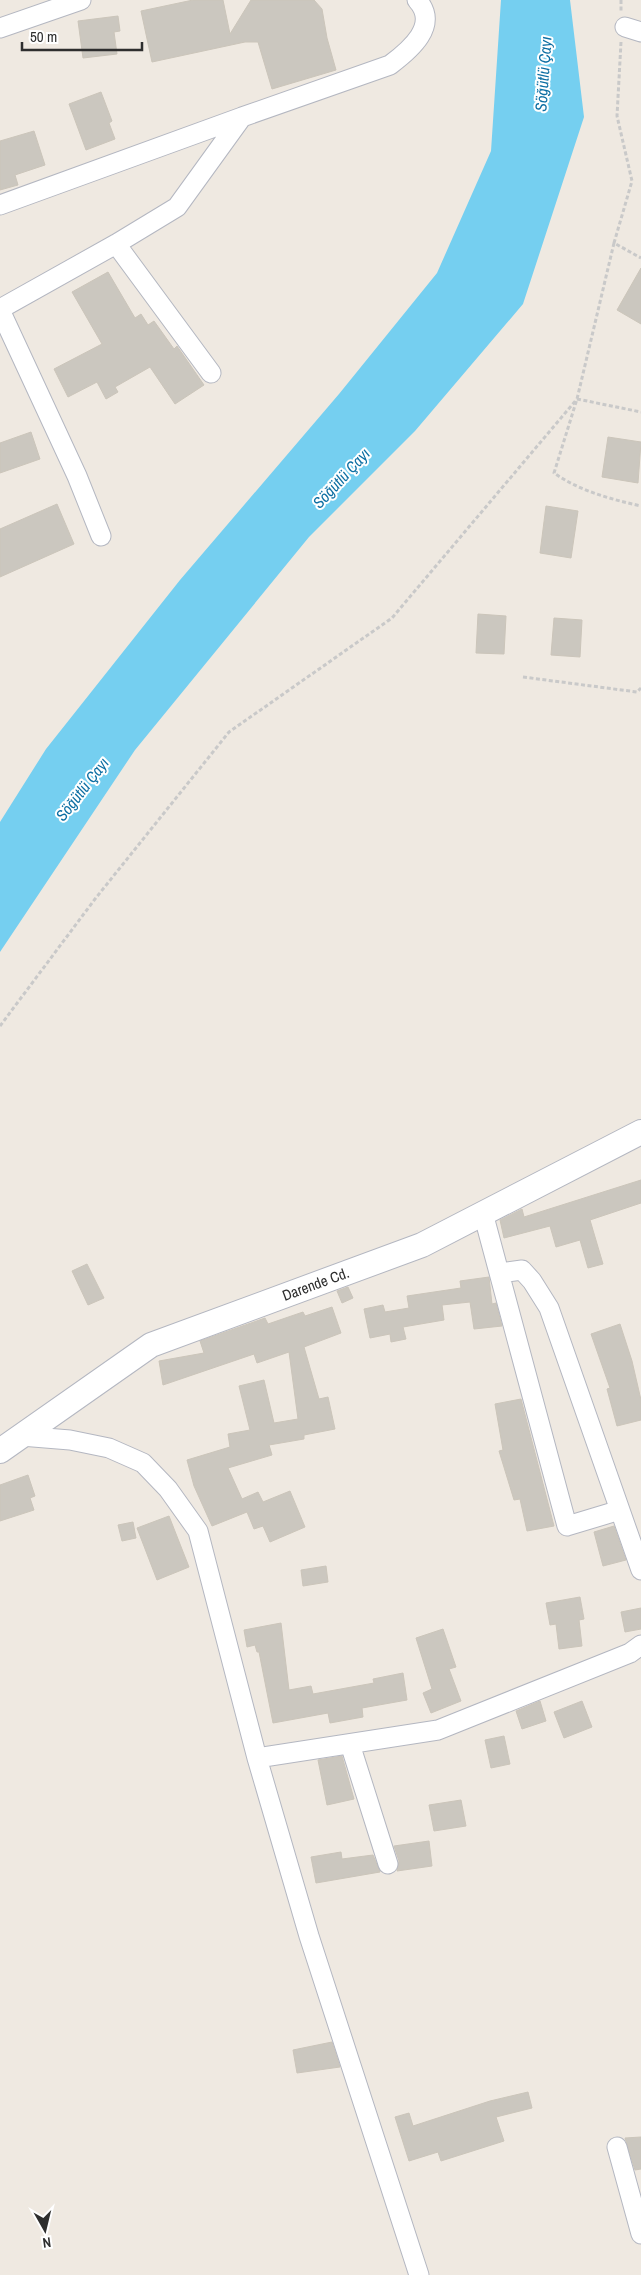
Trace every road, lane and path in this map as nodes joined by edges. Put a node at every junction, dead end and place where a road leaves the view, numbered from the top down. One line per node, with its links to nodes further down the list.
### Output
1 (81, 0): 4 (street)
2 (417, 0): 7 (street)
3 (621, 0): 6 (path)
4 (54, 5): 5 (street)
5 (0, 28)
6 (627, 28): 9 (path)
7 (242, 117): 8 (street); 10 (street)
8 (0, 205)
9 (614, 243): 11 (path); 14 (path)
10 (116, 244): 12 (street); 13 (street)
11 (641, 258)
12 (0, 310): 17 (street)
13 (211, 373)
14 (577, 399): 15 (path); 16 (path); 20 (path)
15 (641, 412)
16 (641, 506)
17 (101, 536)
18 (523, 677): 19 (path)
19 (641, 688)
20 (0, 1026)
21 (641, 1132): 22 (street, Darende Cd.)
22 (483, 1213): 23 (street); 24 (street, Darende Cd.)
23 (500, 1272): 26 (street); 26 (street)
24 (21, 1436): 25 (street, Darende Cd.); 30 (street)
25 (0, 1451)
26 (620, 1510): 27 (street)
27 (641, 1570)
28 (641, 1646): 29 (street)
29 (350, 1744): 30 (street); 31 (street)
30 (257, 1758): 34 (street)
31 (388, 1864)
32 (618, 2147): 33 (street)
33 (641, 2234)
34 (419, 2275)

